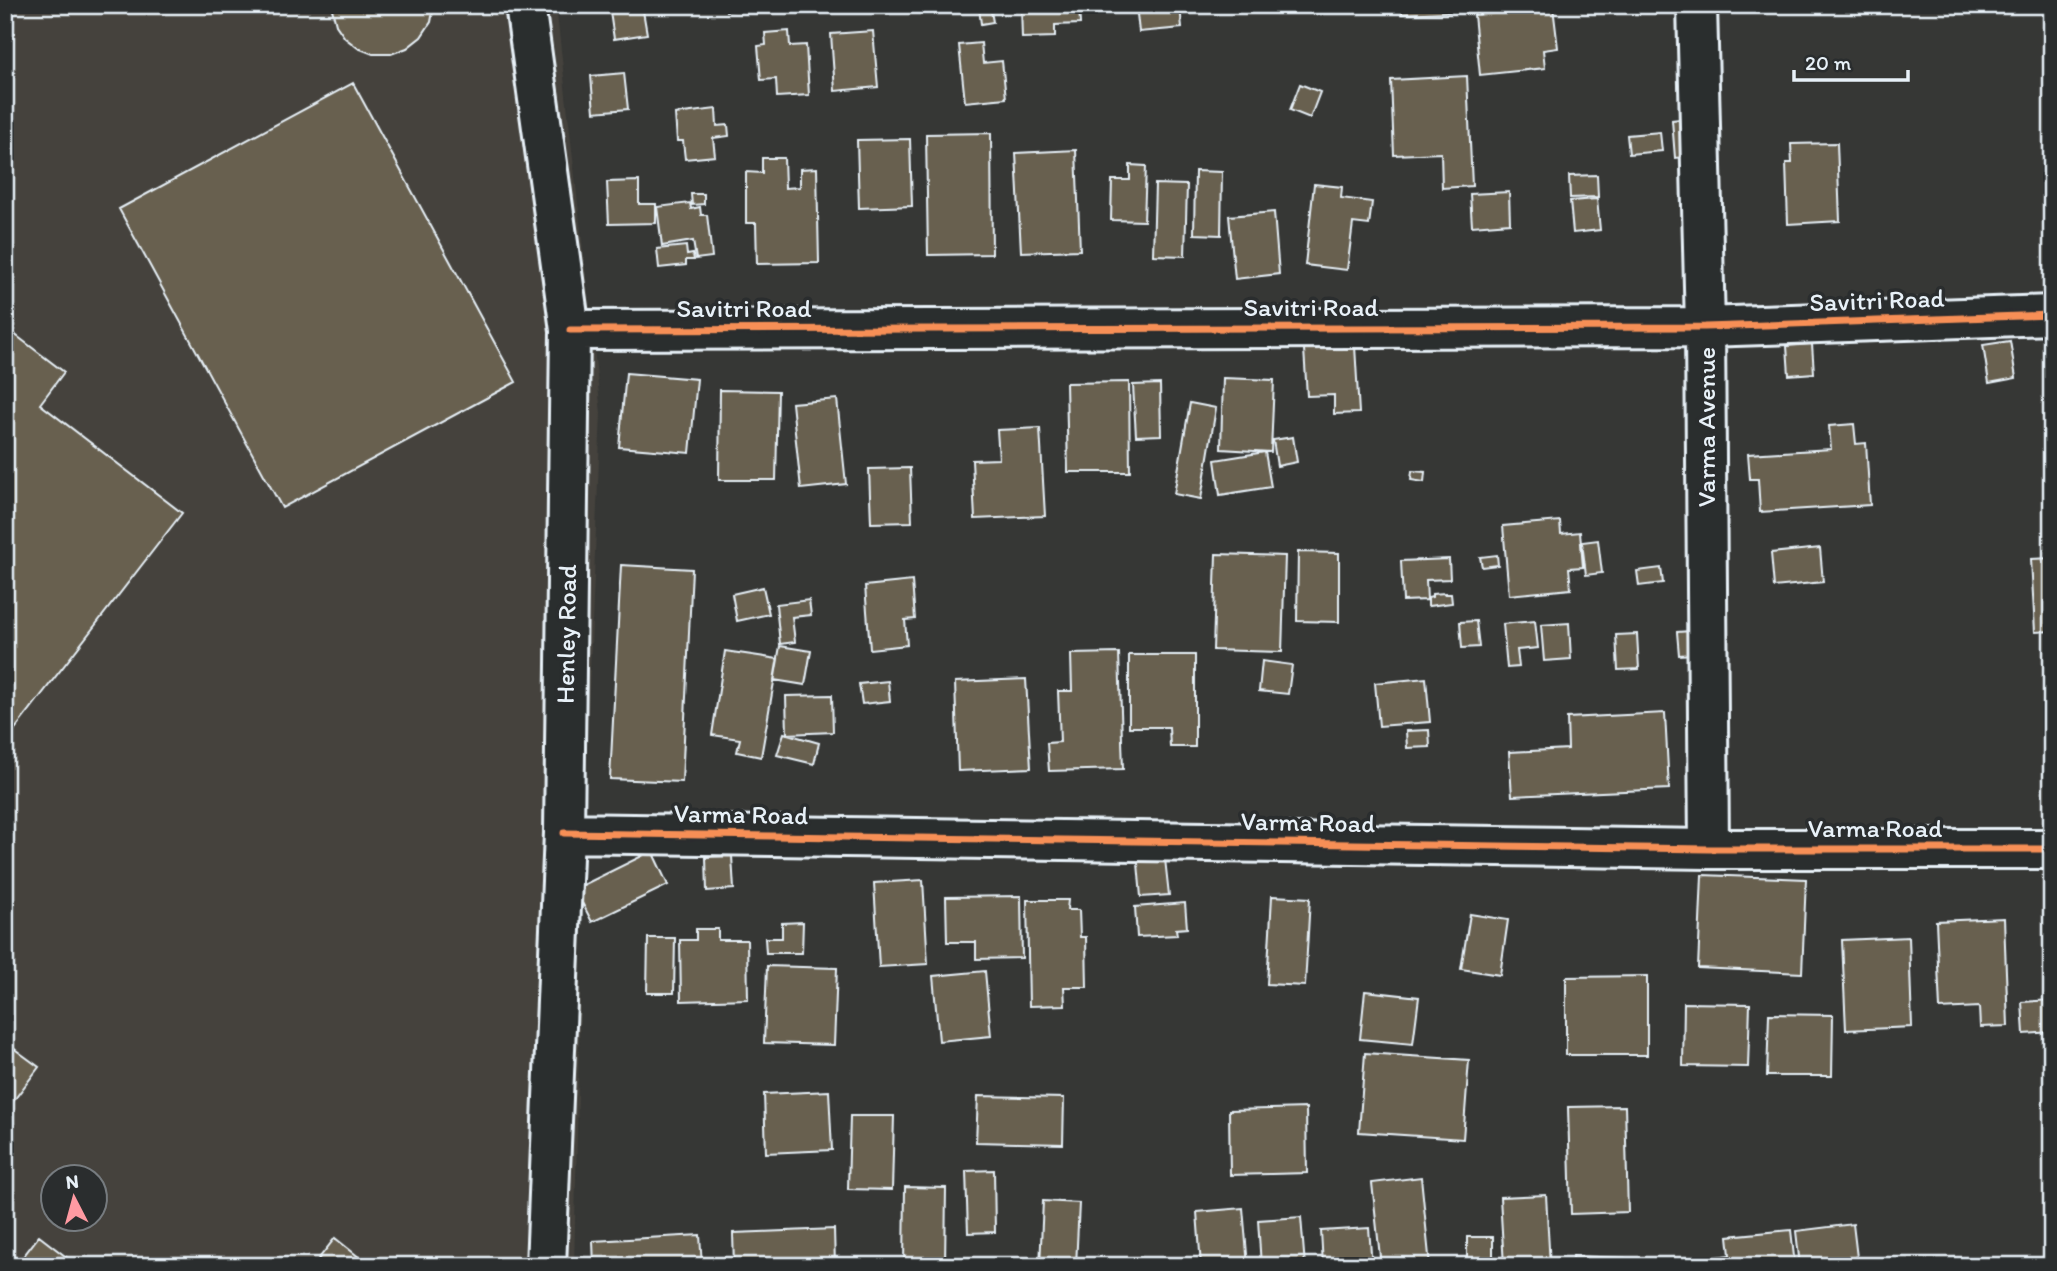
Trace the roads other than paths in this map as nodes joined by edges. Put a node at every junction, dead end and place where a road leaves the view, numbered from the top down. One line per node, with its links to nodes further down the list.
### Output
1 (525, 5): 5 (street, Henley Road)
2 (1697, 5): 4 (street, Varma Avenue)
3 (2052, 316): 4 (street, Savitri Road)
4 (1705, 327): 5 (street, Savitri Road); 7 (street, Varma Avenue)
5 (570, 330): 6 (street, Henley Road)
6 (564, 833): 7 (street, Varma Road); 9 (street, Henley Road)
7 (1709, 849): 8 (street, Varma Road)
8 (2052, 849)
9 (546, 1266)

